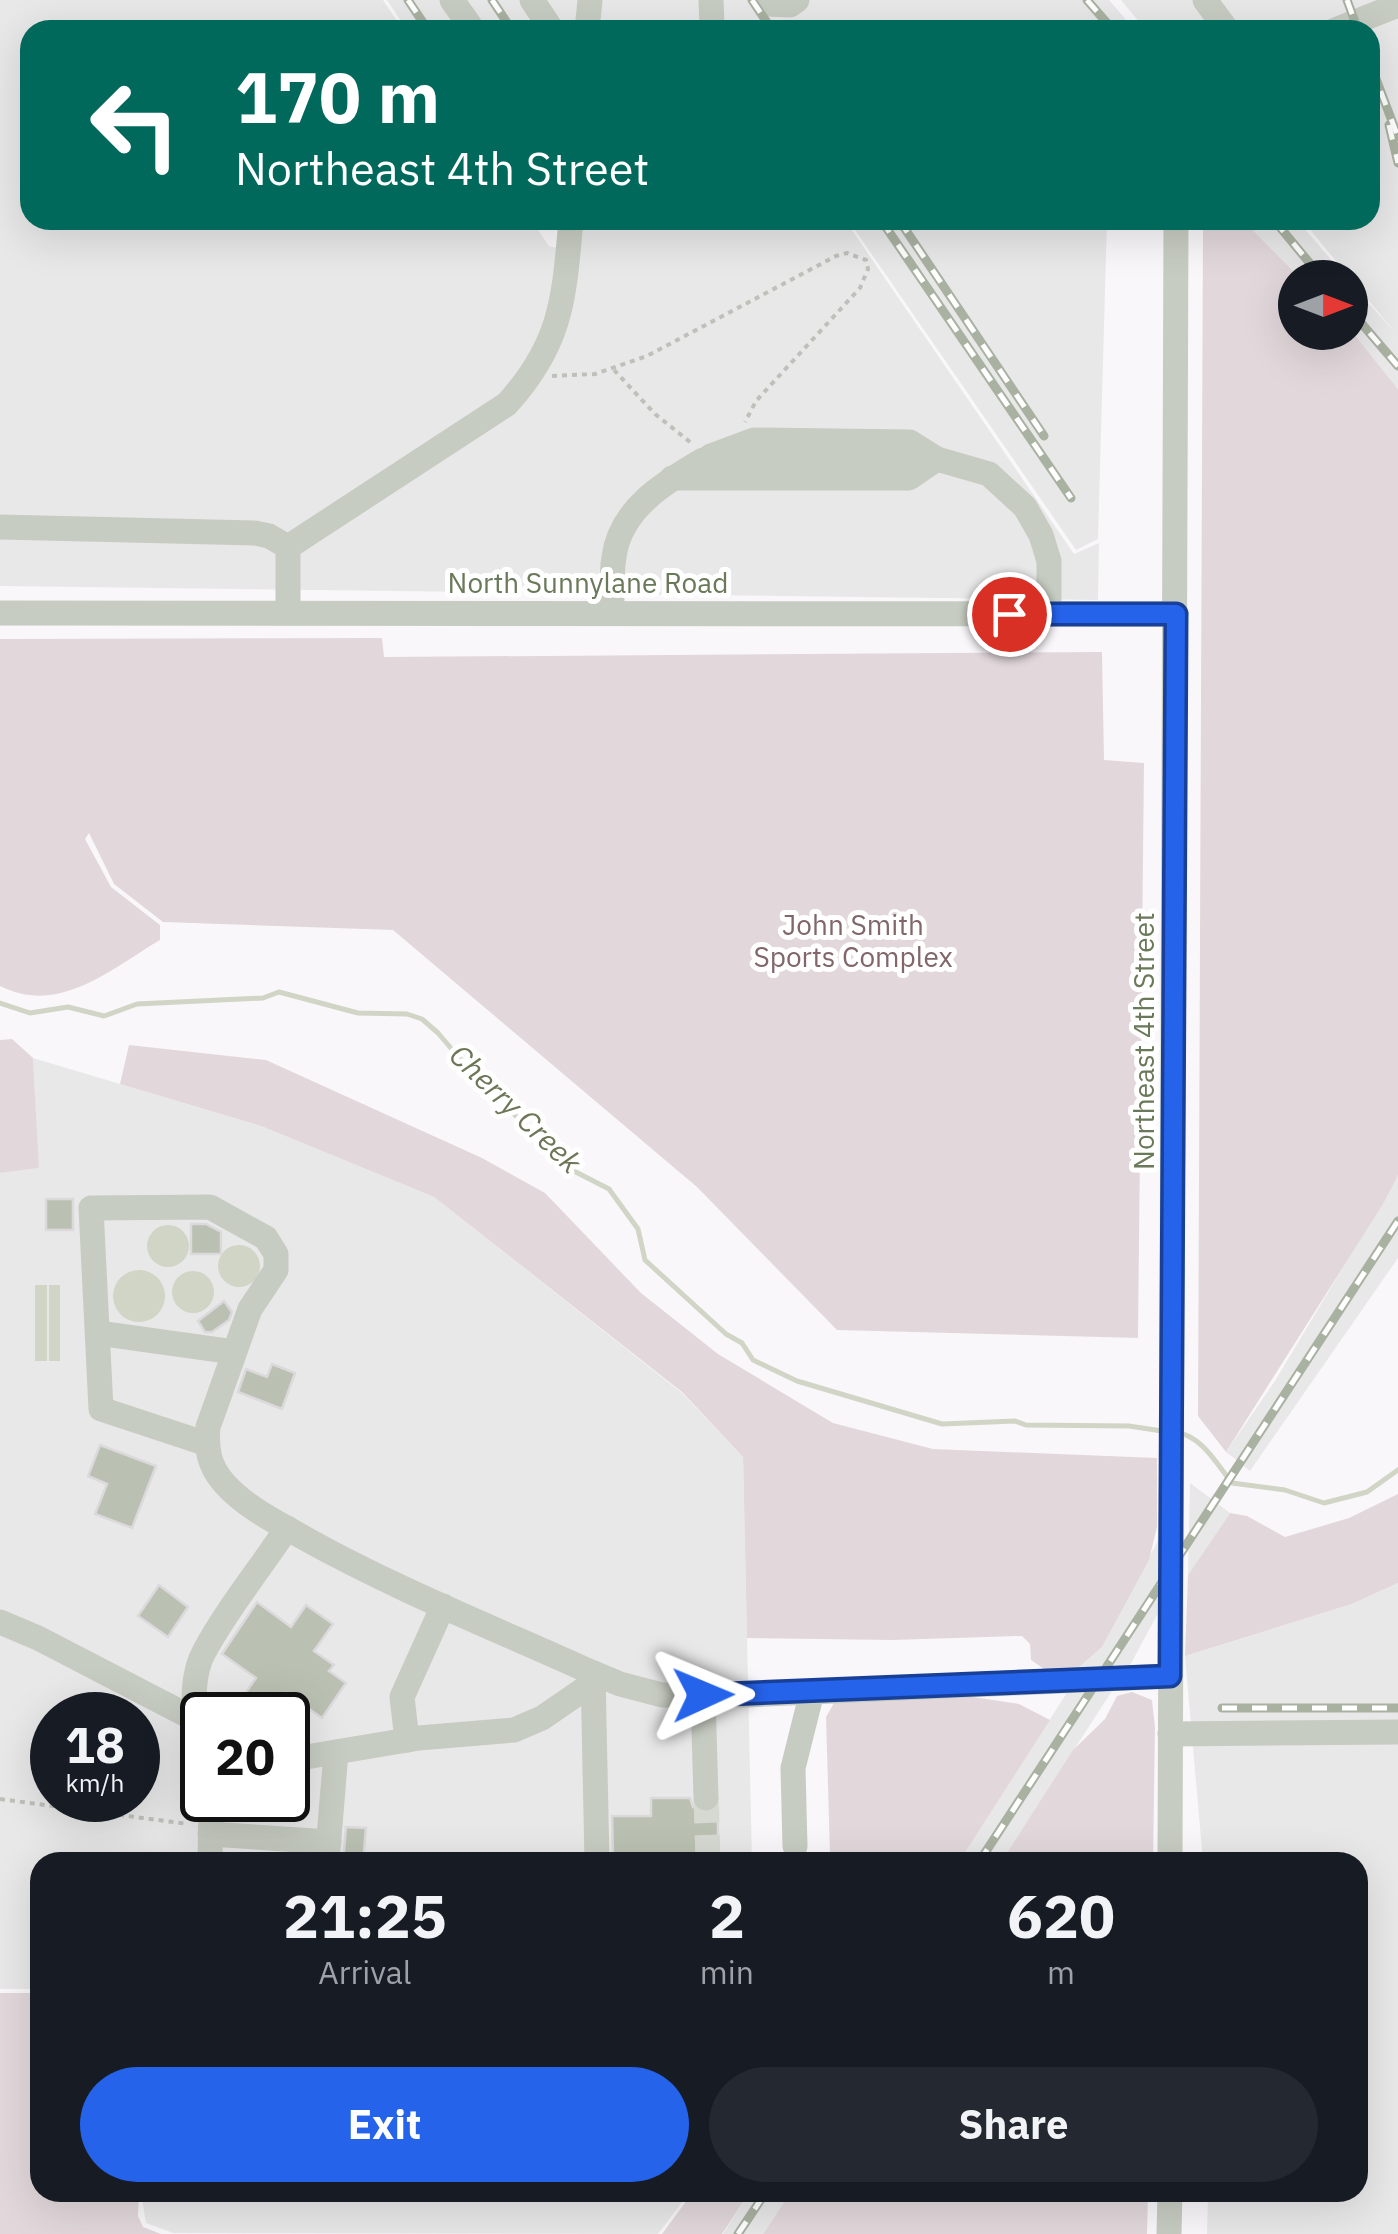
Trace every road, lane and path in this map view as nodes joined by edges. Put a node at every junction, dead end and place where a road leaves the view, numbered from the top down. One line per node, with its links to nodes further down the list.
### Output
1 (762, 0): 2 (street)
2 (797, 0)
3 (1398, 5): 4 (street)
4 (1360, 20)
5 (570, 230): 8 (street)
6 (1176, 230): 19 (street, Northeast 4th Street)
7 (614, 370): 8 (path); 9 (path); 10 (path)
8 (532, 376): 14 (street)
9 (745, 442): 10 (street); 11 (street)
10 (707, 458): 11 (street); 12 (street)
11 (937, 459): 12 (street); 18 (street)
12 (672, 478): 17 (street)
13 (0, 527): 14 (street)
14 (288, 547): 16 (street)
15 (0, 612): 16 (street, North Sunnylane Road)
16 (288, 613): 17 (street, North Sunnylane Road)
17 (612, 614): 18 (street, North Sunnylane Road)
18 (1049, 614): 19 (street, North Sunnylane Road)
19 (1176, 614): 26 (street, Northeast 4th Street)
20 (98, 1333): 21 (street); 21 (street); 22 (street)
21 (234, 1352): 22 (street)
22 (207, 1444): 23 (street)
23 (287, 1528): 24 (street); 28 (street)
24 (443, 1606): 27 (street); 34 (street)
25 (0, 1622): 31 (street)
26 (1170, 1676): 29 (street); 33 (street, Northeast 4th Street)
27 (593, 1678): 30 (street); 34 (street); 44 (street)
28 (195, 1692)
29 (812, 1692): 30 (street); 41 (street)
30 (703, 1695): 37 (street)
31 (180, 1713)
32 (1398, 1732): 33 (street)
33 (1170, 1734): 45 (street, Northeast 4th Street)
34 (407, 1740): 35 (street)
35 (336, 1752): 36 (street); 43 (street)
36 (310, 1756)
37 (706, 1798)
38 (0, 1799): 40 (path)
39 (210, 1822): 40 (street)
40 (210, 1834): 42 (street); 43 (street)
41 (796, 1846)
42 (210, 1852)
43 (328, 1852)
44 (598, 1852)
45 (1170, 1852)
46 (1170, 2202): 47 (street)
47 (1170, 2234)

